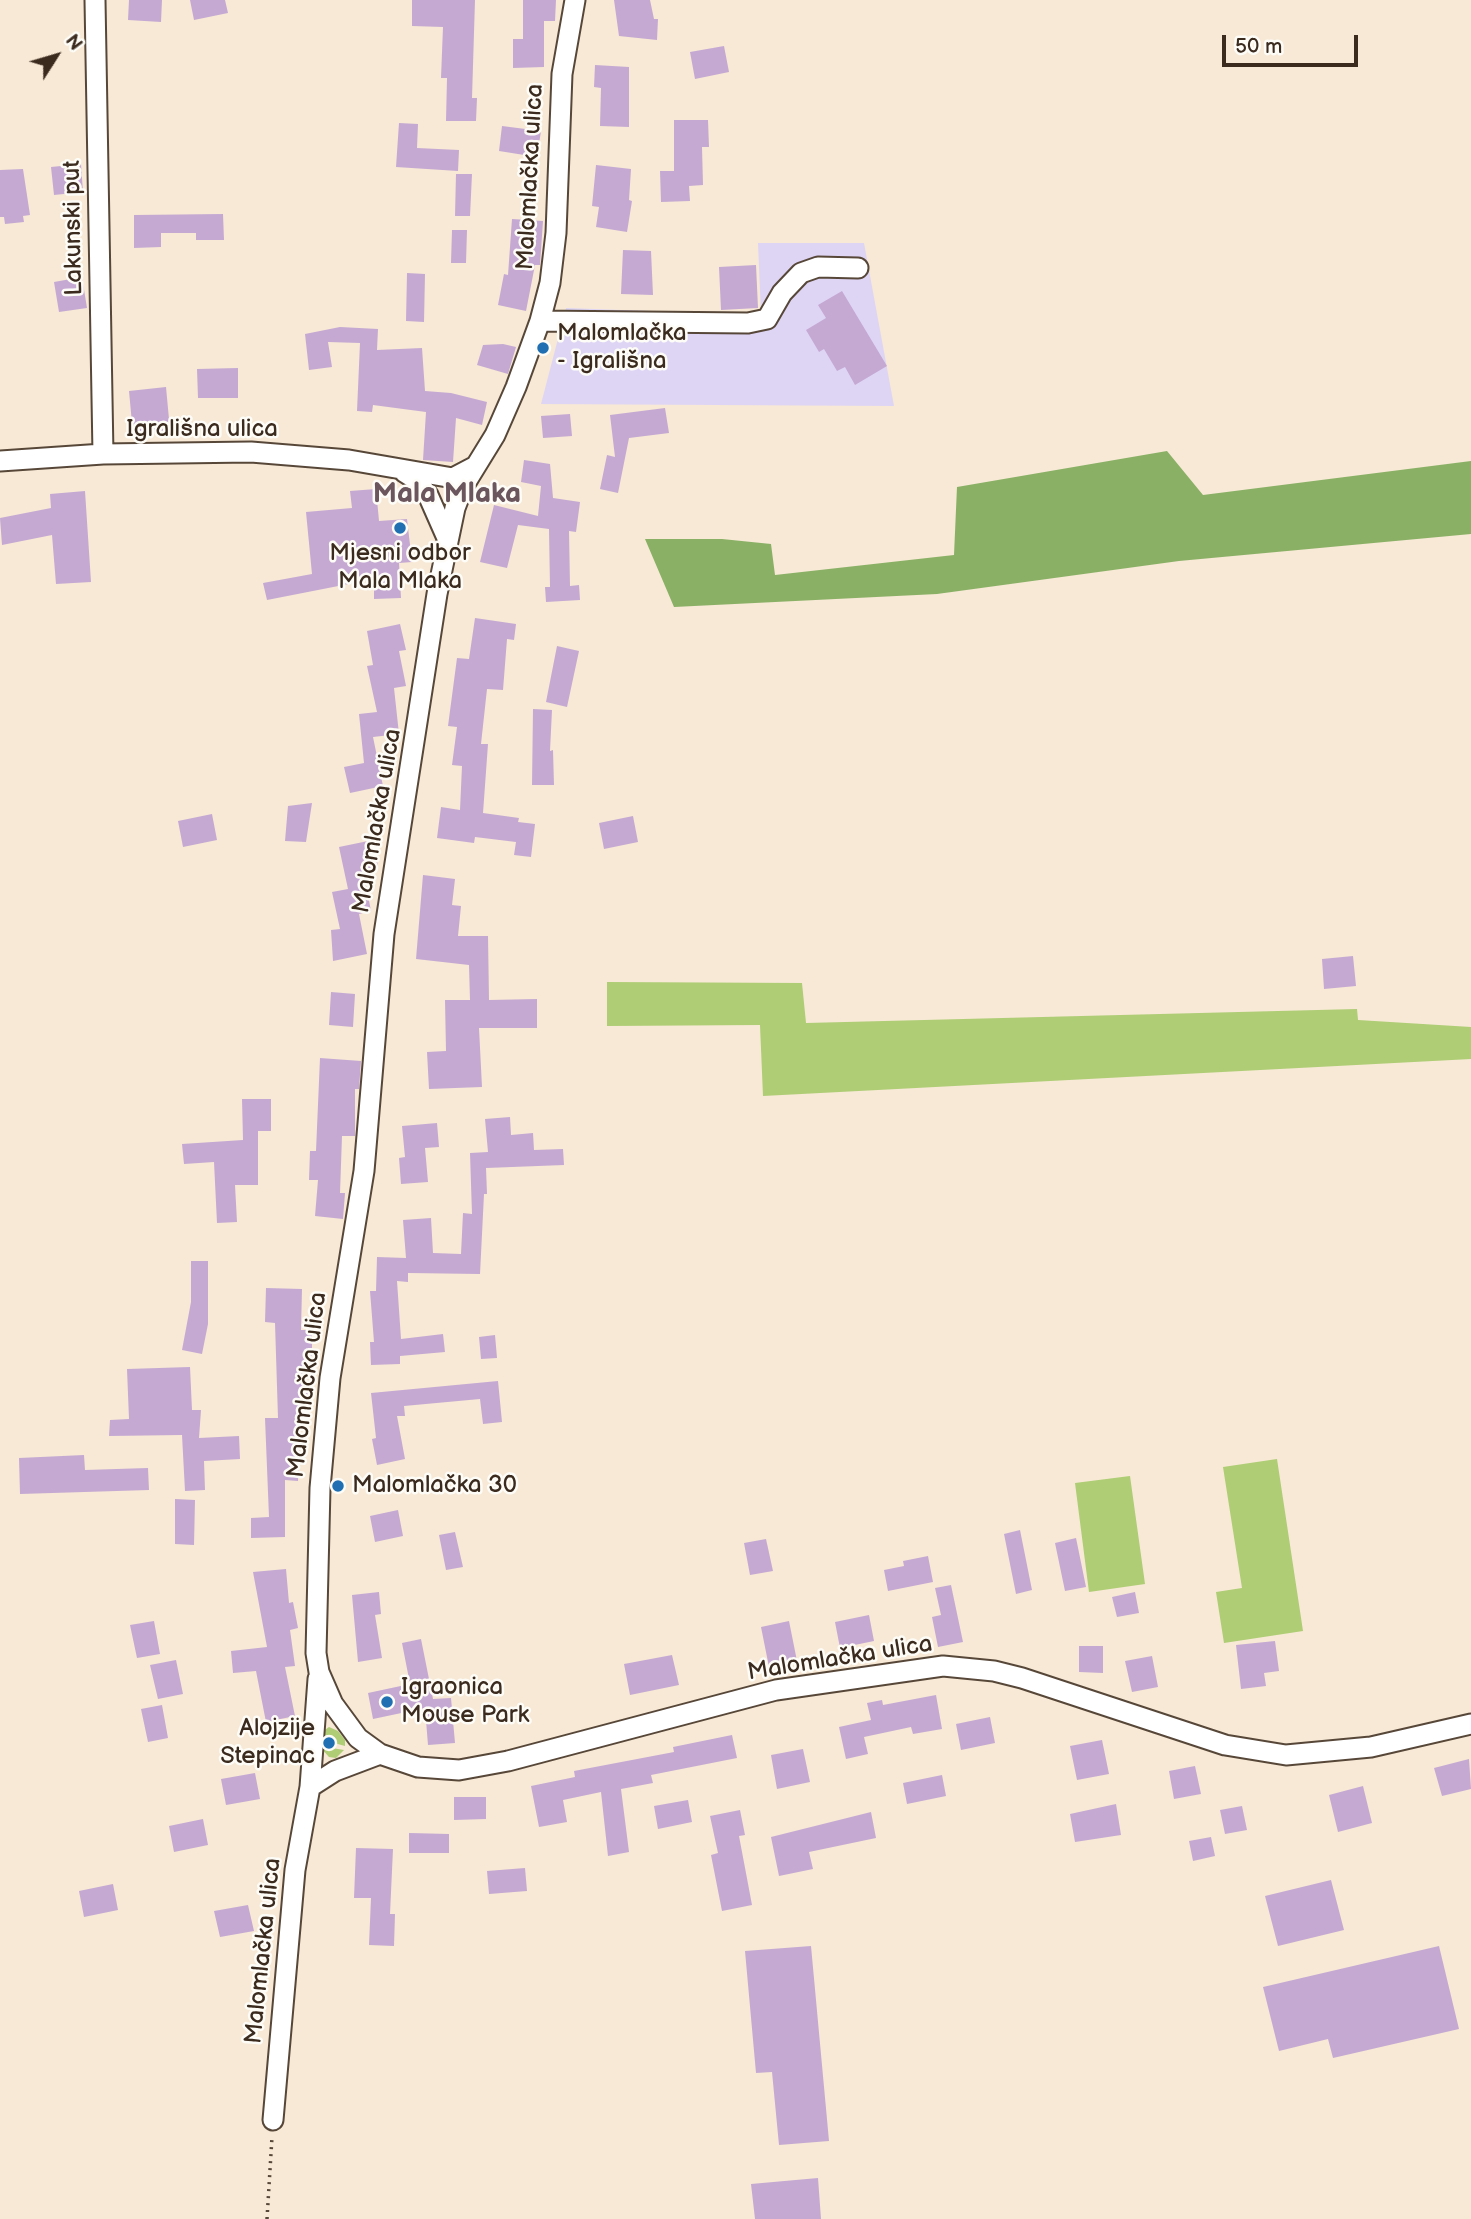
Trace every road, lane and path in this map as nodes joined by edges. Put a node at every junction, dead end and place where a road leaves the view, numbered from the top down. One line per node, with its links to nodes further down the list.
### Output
1 (95, 0): 5 (street, Lakunski put)
2 (575, 0): 4 (street, Malomlačka ulica)
3 (858, 268): 4 (street)
4 (540, 321): 7 (street, Malomlačka ulica)
5 (103, 454): 6 (street, Igrališna ulica); 8 (street, Igrališna ulica)
6 (0, 461)
7 (475, 466): 8 (street, Igrališna ulica); 9 (street, Malomlačka ulica)
8 (403, 471): 9 (street)
9 (448, 539): 10 (street, Malomlačka ulica)
10 (319, 1672): 12 (street, Malomlačka ulica); 13 (street, Malomlačka ulica)
11 (1471, 1724): 12 (street, Malomlačka ulica)
12 (380, 1754): 13 (street)
13 (310, 1787): 14 (street, Malomlačka ulica)
14 (273, 2120): 15 (path)
15 (267, 2219)

